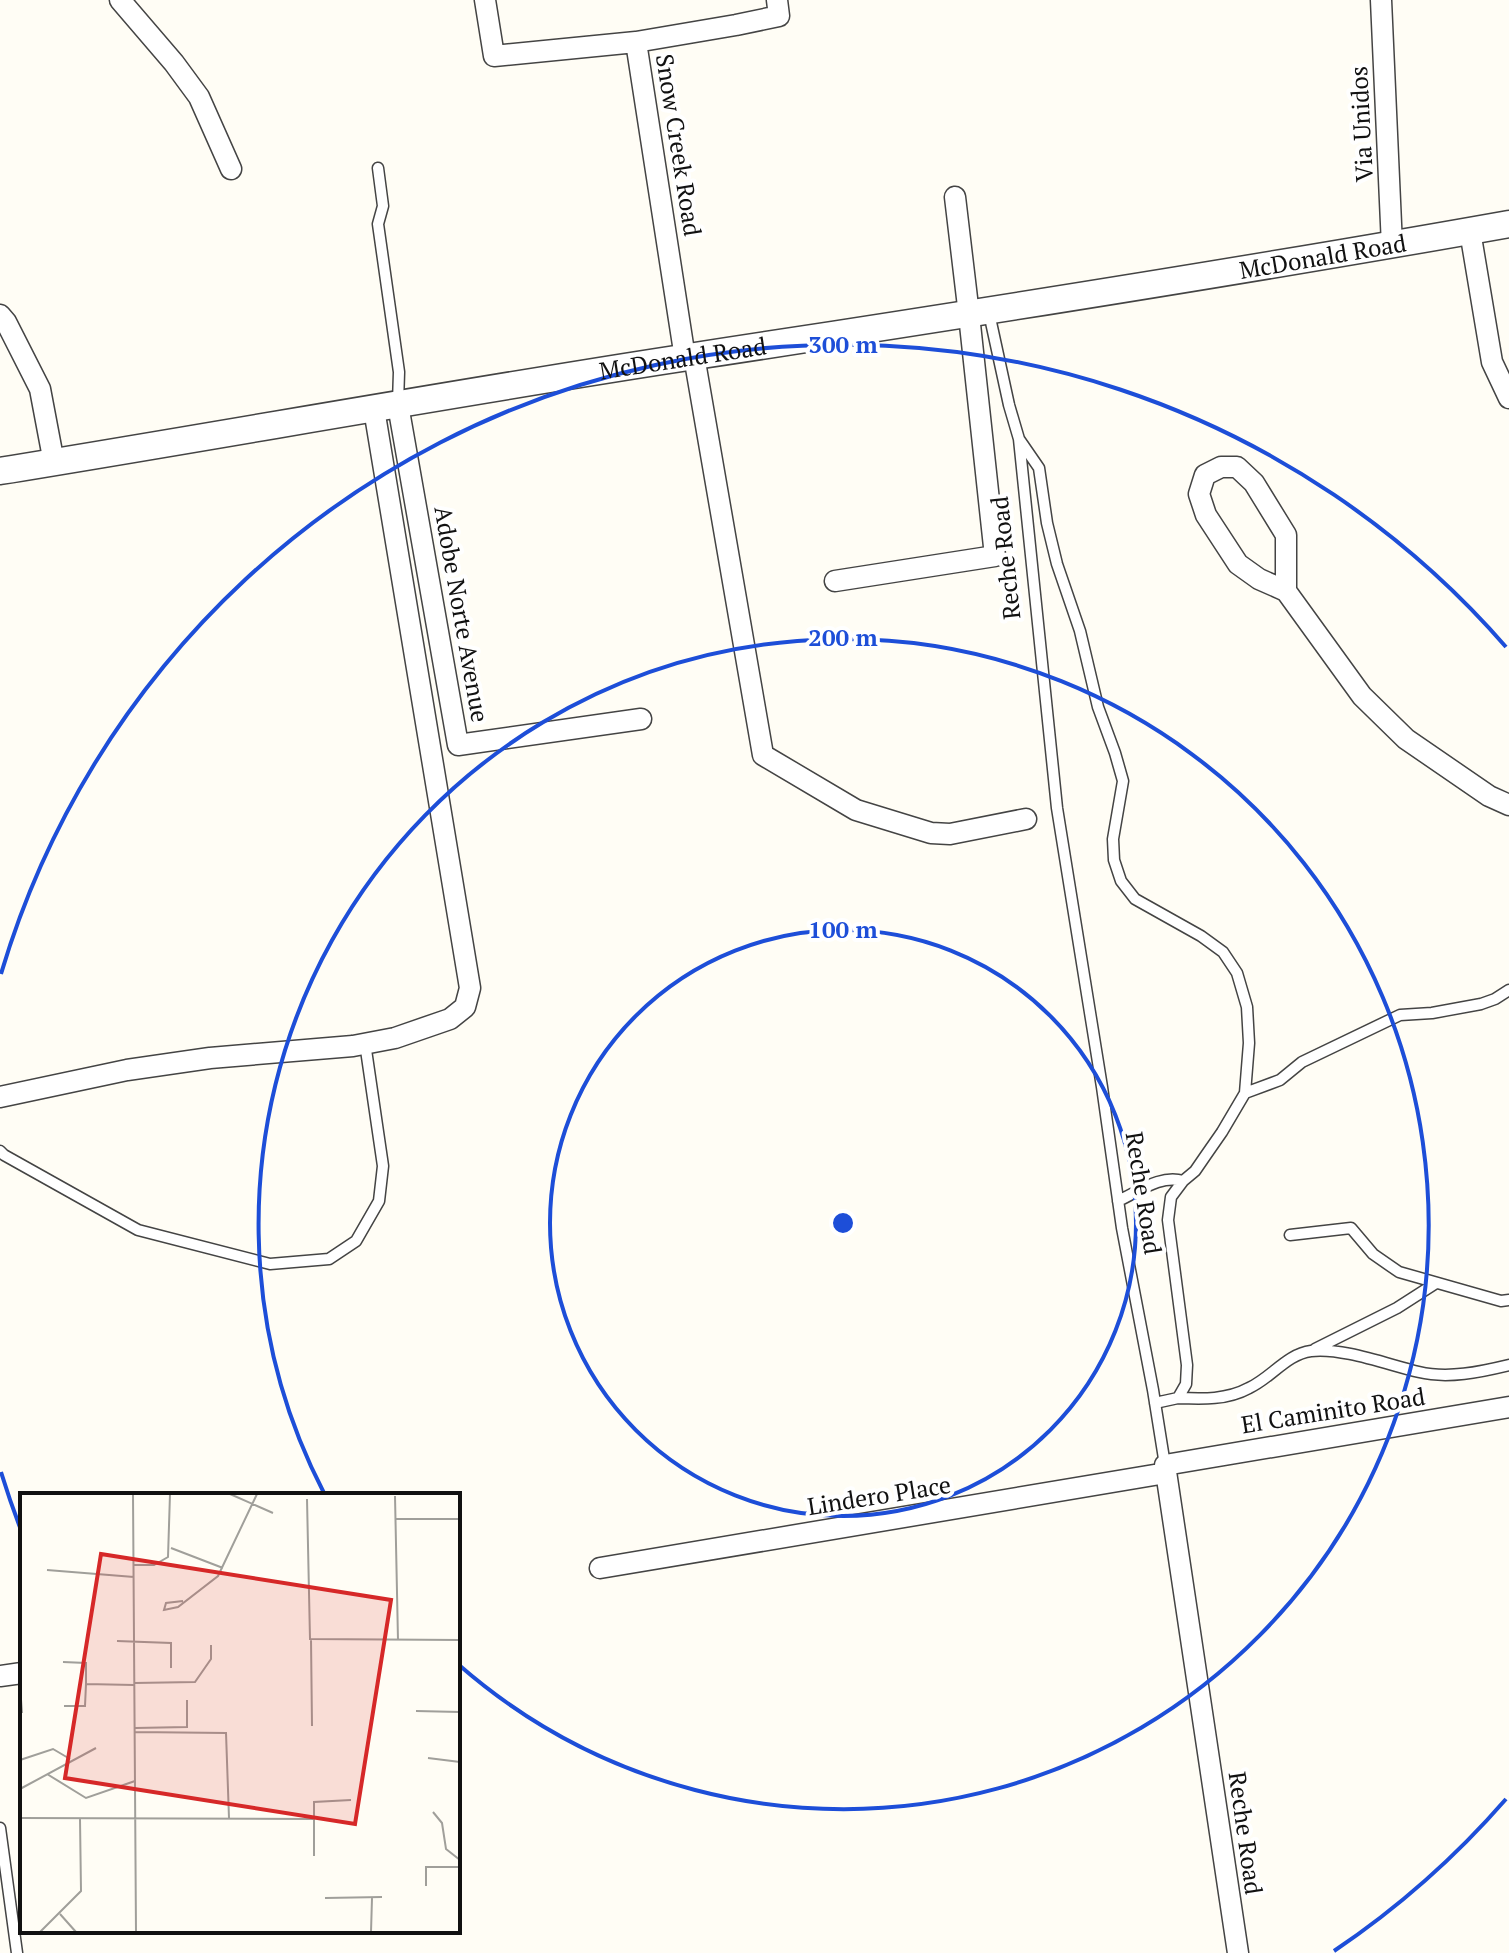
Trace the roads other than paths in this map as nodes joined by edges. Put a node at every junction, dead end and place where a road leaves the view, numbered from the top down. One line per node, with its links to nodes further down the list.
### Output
1 (485, 0): 5 (street, Snow Creek Road)
2 (777, 0): 5 (street)
3 (1381, 0): 11 (street, Via Unidos)
4 (130, 4): 7 (street)
5 (636, 42): 14 (street, Snow Creek Road)
6 (378, 168): 16 (lane)
7 (231, 169)
8 (955, 197): 12 (street, Reche Road)
9 (1509, 224): 10 (street, McDonald Road)
10 (1470, 231): 11 (street, McDonald Road); 15 (street)
11 (1392, 246): 12 (street, McDonald Road)
12 (979, 313): 14 (street, McDonald Road); 17 (lane); 20 (street, Reche Road)
13 (0, 315): 18 (street)
14 (690, 357): 16 (street, McDonald Road); 24 (street, Snow Creek Road)
15 (1509, 398)
16 (386, 407): 18 (street, McDonald Road); 22 (street, Adobe Norte Avenue); 26 (street)
17 (1019, 439): 27 (lane); 31 (lane, Reche Road)
18 (54, 463): 19 (street, McDonald Road)
19 (0, 471)
20 (835, 581)
21 (1286, 591): 21 (street); 23 (street)
22 (641, 719)
23 (1509, 805)
24 (1026, 819)
25 (1509, 990): 27 (lane)
26 (365, 1043): 28 (street); 29 (lane)
27 (1245, 1093): 30 (lane)
28 (0, 1097)
29 (0, 1151)
30 (1183, 1181): 31 (lane); 37 (lane)
31 (1118, 1201): 38 (lane, Reche Road)
32 (1290, 1235): 33 (lane)
33 (1436, 1283): 34 (lane); 35 (lane)
34 (1509, 1300)
35 (1313, 1350): 36 (lane); 37 (lane)
36 (1509, 1365)
37 (1178, 1398): 38 (lane)
38 (1155, 1403): 40 (lane, Reche Road)
39 (1509, 1407): 40 (street, El Caminito Road)
40 (1166, 1469): 41 (street, Lindero Place); 46 (street, Reche Road)
41 (600, 1568)
42 (20, 1673): 43 (street)
43 (0, 1676)
44 (0, 1828): 45 (lane)
45 (17, 1953)
46 (1238, 1953)

